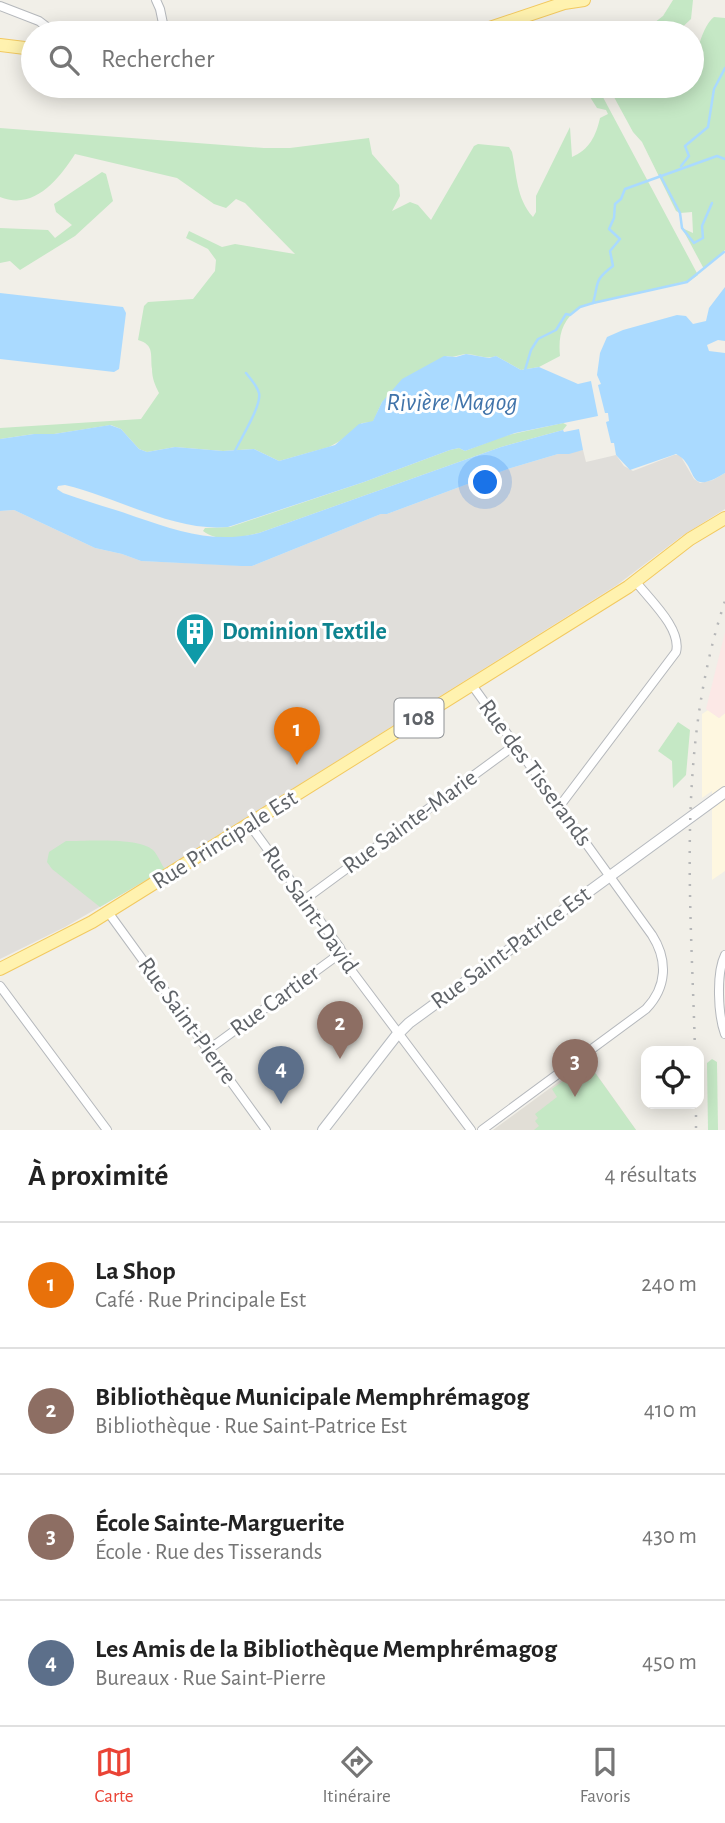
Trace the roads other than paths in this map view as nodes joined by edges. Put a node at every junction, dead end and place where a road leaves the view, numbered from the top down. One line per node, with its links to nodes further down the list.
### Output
1 (156, 0): 7 (street)
2 (584, 0): 3 (main road)
3 (565, 1): 5 (main road)
4 (0, 6): 6 (street)
5 (539, 6): 8 (main road)
6 (40, 21)
7 (163, 21)
8 (503, 21)
9 (0, 45): 10 (main road)
10 (21, 48)
11 (725, 518): 12 (main road, Rue Principale Est / 108)
12 (636, 582): 13 (main road, Rue Principale Est / 108); 16 (street)
13 (472, 685): 14 (street, Rue des Tisserands); 17 (main road, Rue Principale Est / 108)
14 (515, 745): 16 (street, Rue des Tisserands); 19 (street, Rue Sainte-Marie)
15 (725, 792): 18 (street, Rue Saint-Patrice Est)
16 (559, 807): 18 (street, Rue des Tisserands)
17 (250, 824): 19 (street, Rue Saint-David); 20 (main road, Rue Principale Est / 108)
18 (610, 877): 25 (street, Rue Saint-Patrice Est); 32 (street, Rue des Tisserands)
19 (304, 900): 21 (street, Rue Saint-David)
20 (108, 912): 23 (main road, Rue Principale Est / 108); 27 (street, Rue Saint-Pierre)
21 (342, 952): 25 (street, Rue Saint-David); 27 (street, Rue Cartier)
22 (725, 955): 26 (street)
23 (0, 969)
24 (0, 986): 28 (street)
25 (398, 1033): 30 (street, Rue Saint-Patrice Est); 31 (street, Rue Saint-David)
26 (725, 1034)
27 (208, 1049): 29 (street, Rue Saint-Pierre)
28 (107, 1130)
29 (266, 1130)
30 (323, 1130)
31 (471, 1130)
32 (482, 1130)

